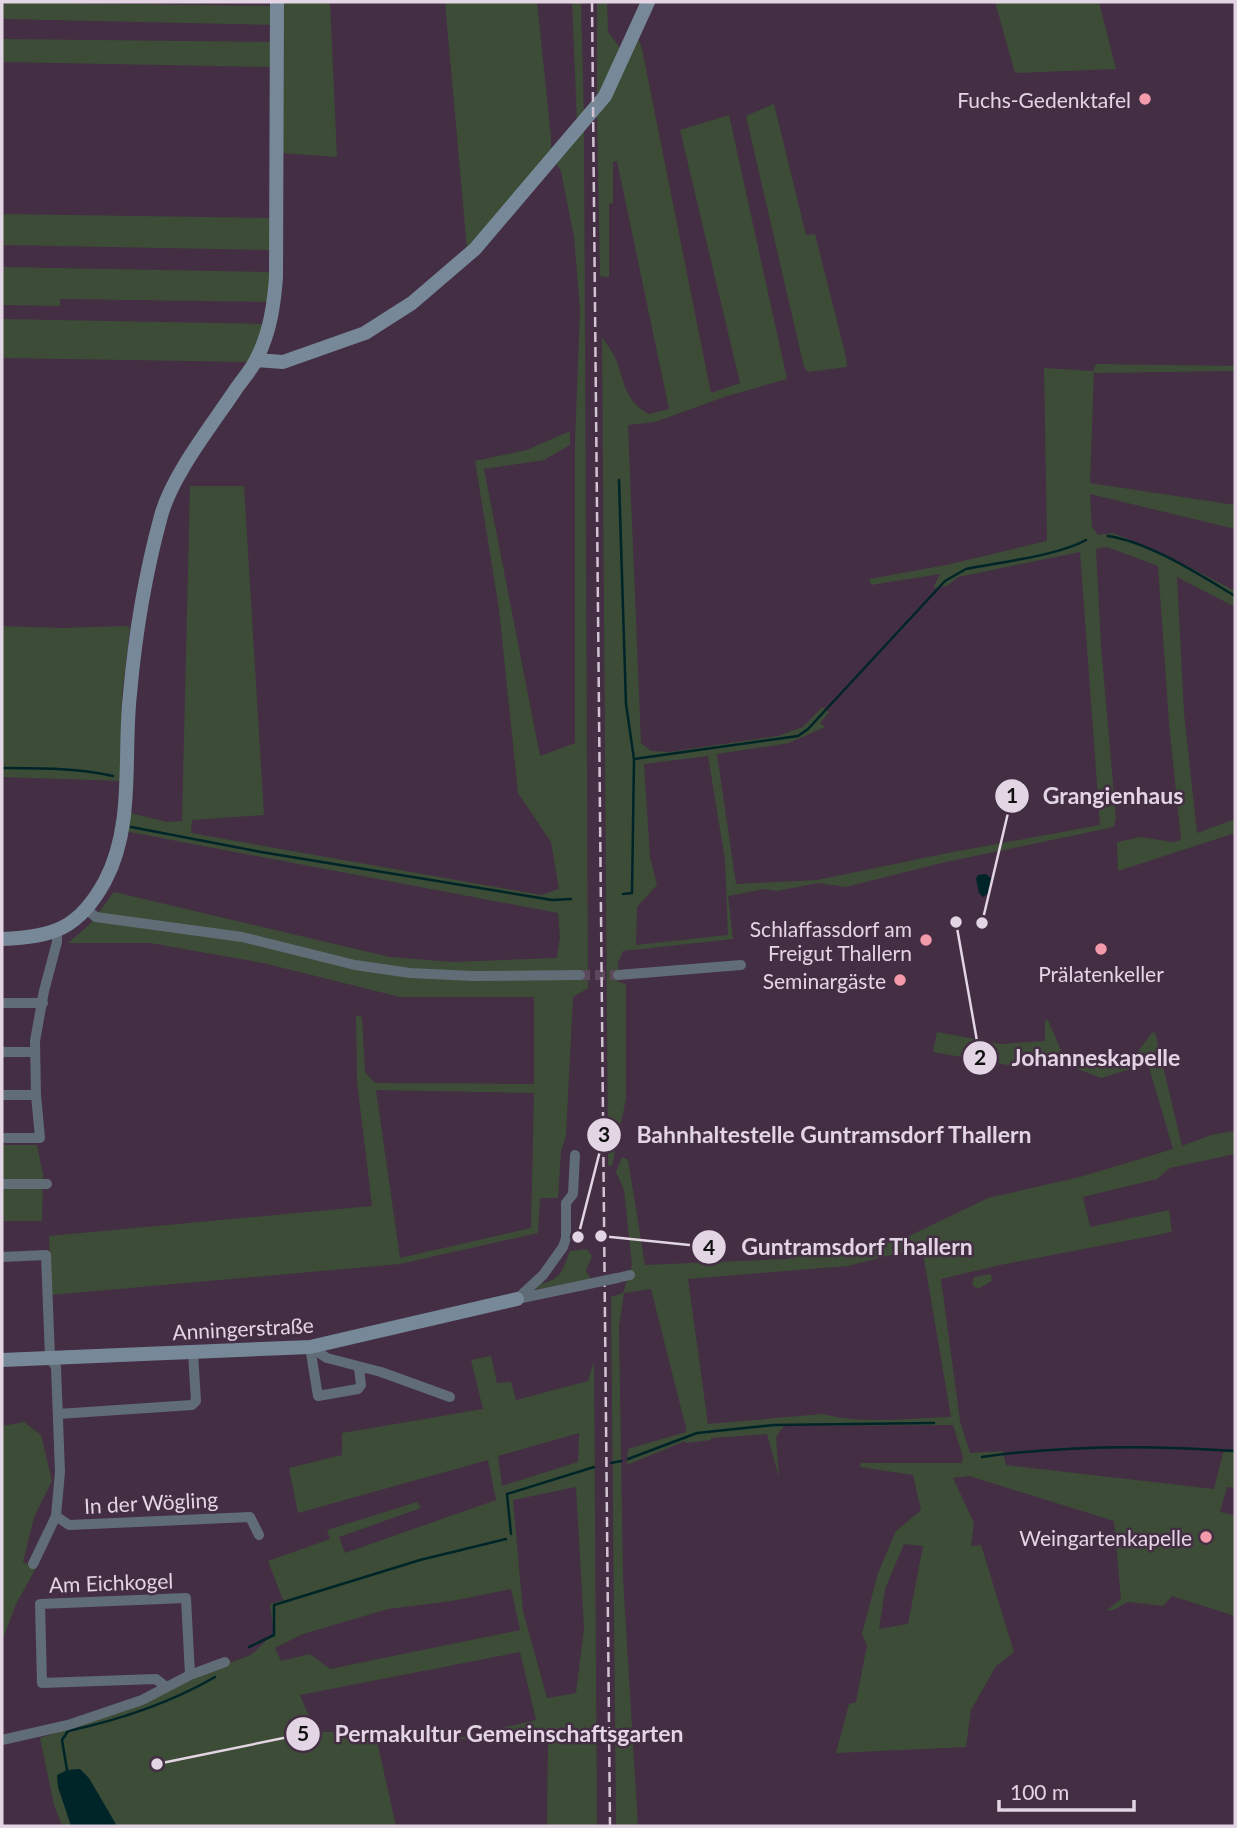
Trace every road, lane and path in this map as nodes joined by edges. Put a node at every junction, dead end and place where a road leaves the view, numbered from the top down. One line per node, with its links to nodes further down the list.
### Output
1 (277, 2): 3 (street)
2 (648, 2): 3 (street)
3 (256, 360): 4 (street)
4 (86, 909): 5 (street); 8 (street)
5 (57, 932): 6 (street); 11 (street)
6 (2, 939)
7 (741, 965): 9 (street)
8 (580, 975)
9 (618, 975)
10 (2, 1003): 11 (street)
11 (43, 1003): 13 (street)
12 (2, 1052): 13 (street)
13 (35, 1052): 15 (street)
14 (2, 1095): 15 (street)
15 (36, 1095): 16 (street)
16 (2, 1139)
17 (575, 1155): 22 (street)
18 (2, 1184): 19 (street)
19 (47, 1184)
20 (2, 1257): 25 (street)
21 (630, 1275): 22 (street, Anningerstraße, bridge)
22 (517, 1299): 23 (street, Anningerstraße)
23 (310, 1348): 24 (street, Anningerstraße); 27 (street); 27 (street)
24 (193, 1353): 25 (street, Anningerstraße); 29 (street)
25 (50, 1358): 26 (street, Anningerstraße); 29 (street, In der Wögling)
26 (2, 1360)
27 (359, 1368): 28 (street)
28 (450, 1397)
29 (58, 1414): 30 (street, In der Wögling)
30 (56, 1517): 31 (street, In der Wögling); 32 (street)
31 (259, 1535)
32 (33, 1564)
33 (225, 1662): 34 (street)
34 (190, 1675): 35 (street); 35 (street, Am Eichkogel)
35 (166, 1687): 36 (street)
36 (2, 1740)

